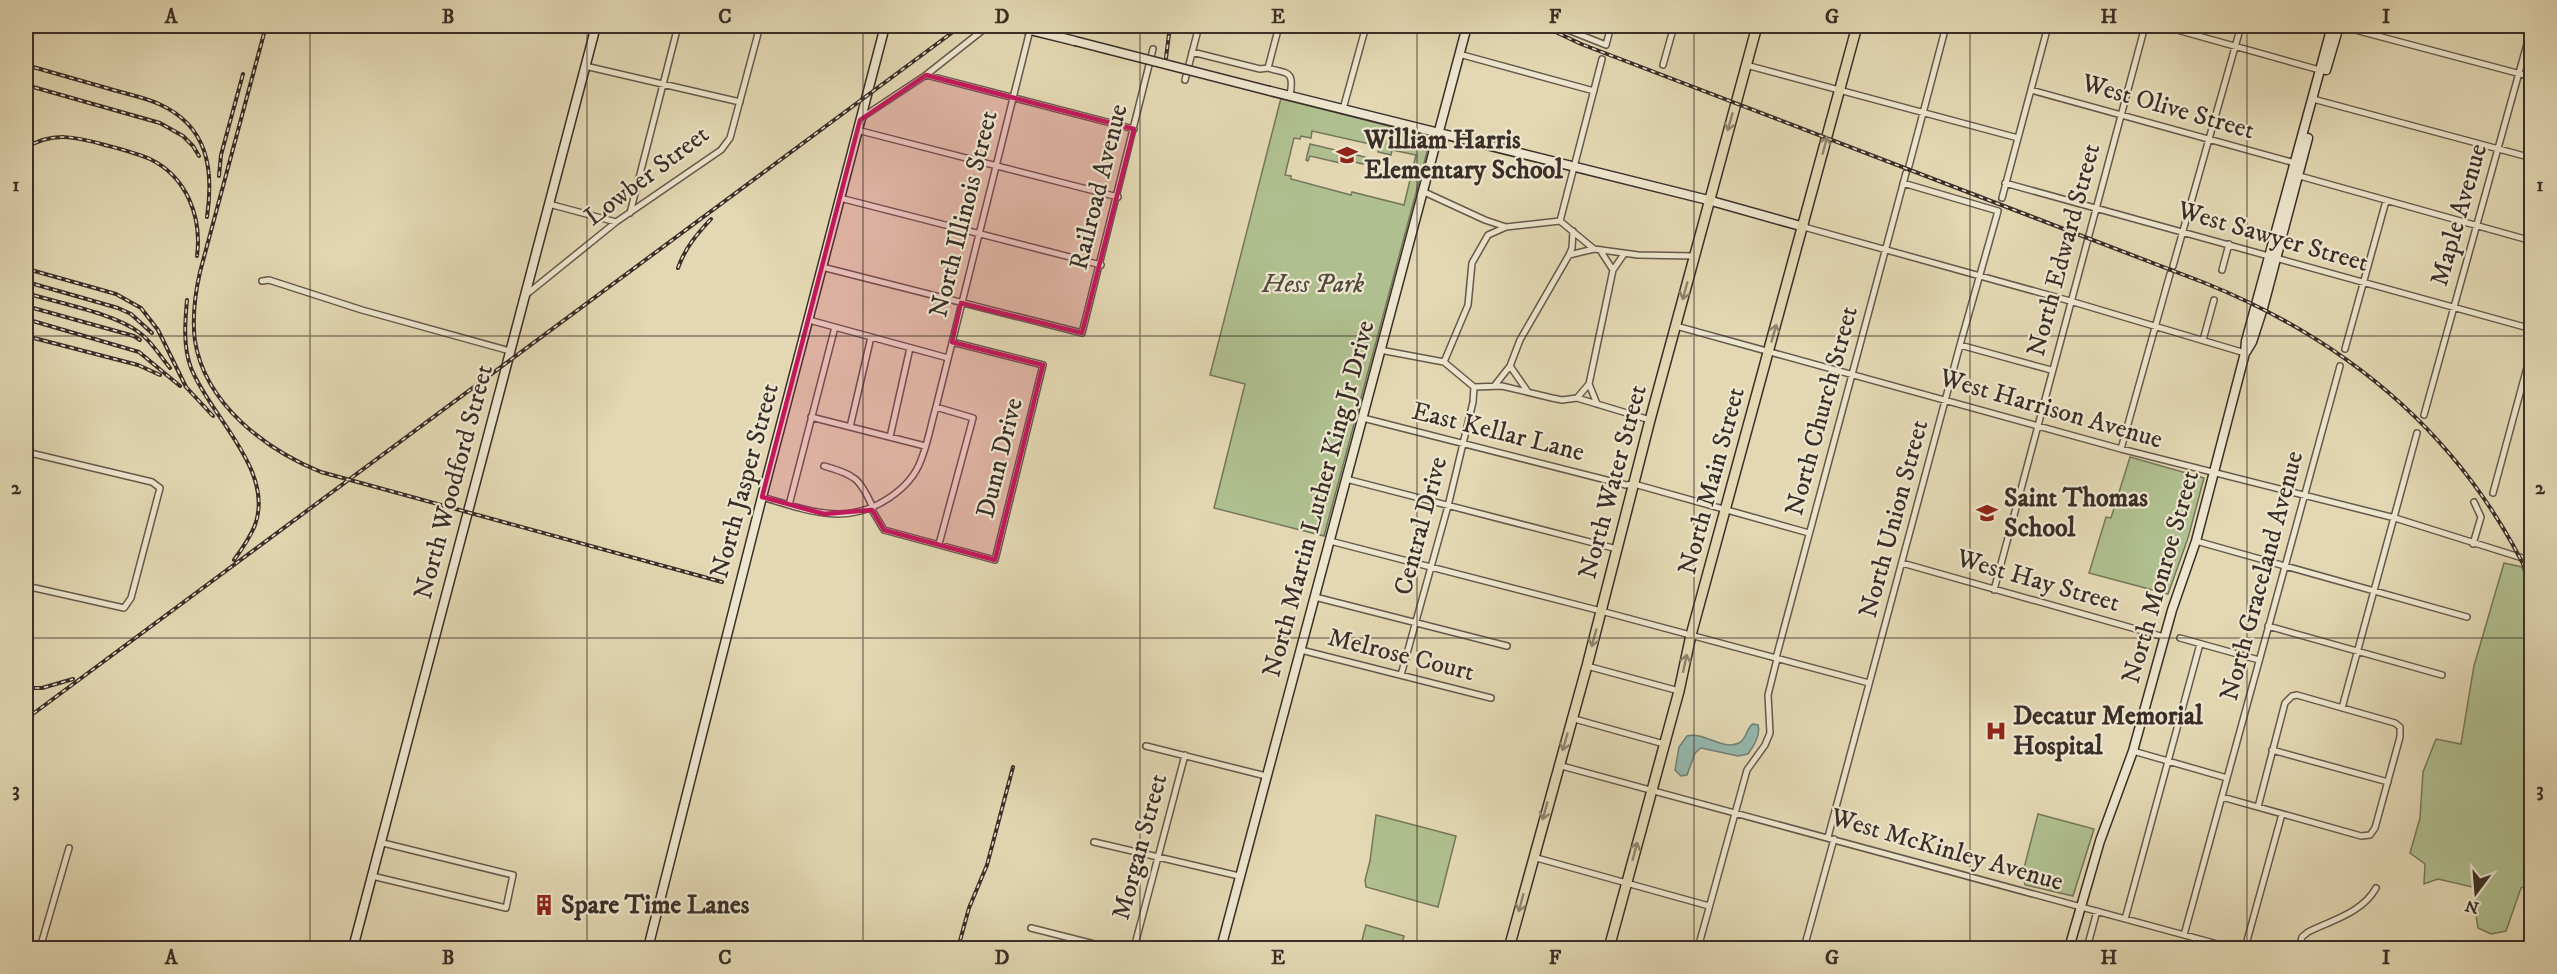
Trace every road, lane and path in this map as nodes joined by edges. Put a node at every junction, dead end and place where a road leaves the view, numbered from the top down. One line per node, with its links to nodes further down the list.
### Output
1 (596, 26): 32 (street, North Woodford Street)
2 (678, 26): 39 (street)
3 (760, 26): 46 (street, Lowber Street)
4 (885, 26): 50 (street, North Jasper Street)
5 (988, 26): 36 (street)
6 (1014, 26): 24 (street)
7 (1198, 26): 27 (street)
8 (1279, 26): 33 (street)
9 (1366, 26): 47 (street)
10 (1467, 26): 28 (street, North Martin Luther King Jr Drive)
11 (1558, 26): 12 (street)
12 (1611, 26)
13 (1674, 26): 30 (street)
14 (1756, 26): 31 (main road, North Water Street)
15 (1857, 26): 42 (main road, North Main Street)
16 (1946, 26): 48 (street)
17 (2048, 26): 40 (street)
18 (2145, 26): 49 (street, North Edward Street)
19 (2163, 26): 25 (street)
20 (2241, 26): 25 (street)
21 (2332, 26): 34 (street, North Monroe Street)
22 (2340, 26): 34 (street, North Monroe Street); 35 (street)
23 (2532, 26): 35 (street, Maple Avenue)
24 (1030, 30): 43 (street, bridge); 44 (street, North Illinois Street)
25 (2235, 46): 34 (street); 55 (street)
26 (1153, 50): 51 (street, Railroad Avenue)
27 (1192, 52): 33 (street); 38 (street)
28 (1459, 54): 41 (street); 53 (street, North Martin Luther King Jr Drive)
29 (1602, 58): 41 (street)
30 (1663, 65)
31 (1746, 65): 42 (street); 70 (main road, North Water Street, one-way to 70)
32 (585, 66): 39 (street); 72 (street, North Woodford Street)
33 (1268, 68): 43 (street)
34 (2323, 71): 45 (street, North Monroe Street)
35 (2518, 73): 37 (street); 56 (street, Maple Avenue)
36 (926, 75): 44 (street); 50 (street)
37 (2532, 76)
38 (1185, 80)
39 (663, 85): 46 (street); 74 (street)
40 (2031, 90): 49 (street, West Olive Street); 54 (street)
41 (1594, 91): 61 (street)
42 (1840, 91): 48 (street); 80 (main road, North Main Street, one-way to 42)
43 (1290, 95): 47 (street)
44 (1013, 98): 51 (street); 59 (street, North Illinois Street)
45 (2315, 100): 56 (street); 58 (street, North Monroe Street); 63 (street, North Monroe Street)
46 (740, 102): 74 (street, Lowber Street)
47 (1343, 109): 53 (street)
48 (1923, 114): 54 (street); 60 (street)
49 (2122, 115): 55 (street, West Olive Street); 73 (street, North Edward Street)
50 (860, 120): 52 (street, North Jasper Street)
51 (1134, 129): 67 (street, Railroad Avenue)
52 (857, 130): 59 (street); 68 (street, North Jasper Street)
53 (1438, 134): 61 (street); 66 (street, North Martin Luther King Jr Drive)
54 (2018, 138): 65 (street)
55 (2210, 139): 58 (street, West Olive Street); 82 (street)
56 (2498, 150): 57 (street); 78 (street, Maple Avenue)
57 (2532, 158)
58 (2295, 163): 63 (street, North Monroe Street)
59 (996, 165): 67 (street); 83 (street, North Illinois Street)
60 (1909, 166)
61 (1575, 167): 70 (street); 76 (street)
62 (1906, 173): 64 (street, North Church Street)
63 (2295, 175): 71 (street); 92 (street, North Monroe Street)
64 (1904, 183): 88 (street, North Church Street); 99 (street, North Union Street)
65 (2005, 183): 69 (street); 73 (street, West Sawyer Street)
66 (1422, 191): 75 (street); 119 (street, North Martin Luther King Jr Drive)
67 (1118, 197): 93 (street, Railroad Avenue)
68 (840, 198): 83 (street); 95 (street, North Jasper Street)
69 (2001, 198)
70 (1708, 200): 80 (street); 91 (main road, North Water Street)
71 (2386, 201): 78 (street); 101 (street)
72 (549, 204): 77 (street); 102 (street, North Woodford Street)
73 (2095, 209): 82 (street, West Sawyer Street); 104 (street, North Edward Street)
74 (630, 213): 77 (street, Lowber Street)
75 (1485, 220): 79 (street); 84 (street)
76 (1560, 221): 79 (street); 81 (street)
77 (616, 222): 102 (street, Lowber Street)
78 (2476, 226): 85 (street); 106 (street, Maple Avenue)
79 (1506, 227): 84 (street)
80 (1804, 227): 88 (street); 121 (main road, North Main Street, one-way to 80)
81 (1573, 231): 87 (street); 90 (street)
82 (2184, 232): 86 (street, West Sawyer Street); 94 (street)
83 (979, 234): 93 (street); 105 (street, North Illinois Street)
84 (1488, 235): 124 (street)
85 (2532, 241)
86 (2229, 244): 92 (street, West Sawyer Street); 97 (street)
87 (1597, 249): 89 (street); 90 (street); 96 (street)
88 (1885, 249): 99 (street); 128 (street, North Church Street)
89 (1624, 254): 91 (street); 96 (street)
90 (1569, 255): 125 (street)
91 (1694, 256): 108 (main road, North Water Street, one-way to 108)
92 (2273, 256): 101 (street, West Sawyer Street); 122 (street, North Monroe Street)
93 (1101, 265): 105 (street, Railroad Avenue)
94 (2173, 266)
95 (822, 267): 105 (street); 107 (street, North Jasper Street)
96 (1613, 270): 129 (street)
97 (2222, 270)
98 (2170, 274): 109 (street)
99 (1979, 276): 104 (street); 115 (street, North Union Street)
100 (262, 281): 120 (street)
101 (2364, 283): 106 (street, West Sawyer Street); 117 (street)
102 (525, 296): 120 (street, North Woodford Street)
103 (2214, 300): 113 (street)
104 (2070, 301): 109 (street); 127 (street, North Edward Street)
105 (962, 303): 114 (street, North Illinois Street)
106 (2452, 307): 111 (street, West Sawyer Street); 137 (street, Maple Avenue)
107 (809, 320): 110 (street); 155 (street, North Jasper Street)
108 (1676, 326): 121 (street, West Harrison Avenue); 140 (main road, North Water Street)
109 (2156, 326): 113 (street); 147 (street)
110 (835, 327): 112 (street); 138 (street)
111 (2532, 329)
112 (871, 337): 116 (street); 142 (street)
113 (2203, 340): 122 (street)
114 (952, 342): 123 (street, North Illinois Street); 165 (street, Dunn Drive)
115 (1960, 345): 127 (street); 134 (street, North Union Street)
116 (910, 348): 123 (street); 144 (street)
117 (2344, 349)
118 (2532, 349): 153 (street)
119 (1380, 350): 124 (street); 139 (street, North Martin Luther King Jr Drive)
120 (510, 351): 214 (street, North Woodford Street)
121 (1769, 352): 128 (street, West Harrison Avenue); 160 (main road, North Main Street)
122 (2245, 353): 150 (street, North Monroe Street)
123 (948, 358): 136 (street, North Illinois Street)
124 (1444, 362): 131 (street)
125 (1510, 366): 130 (street); 132 (street)
126 (2340, 366): 154 (street, North Graceland Avenue)
127 (2051, 370): 141 (street, North Edward Street)
128 (1852, 375): 134 (street, West Harrison Avenue); 162 (street, North Church Street)
129 (1589, 384): 133 (street); 135 (street)
130 (1495, 385): 131 (street); 132 (street)
131 (1474, 387): 145 (street, Central Drive)
132 (1528, 393): 133 (street)
133 (1577, 398): 135 (street)
134 (1946, 400): 141 (street, West Harrison Avenue); 169 (street, North Union Street)
135 (1597, 404): 140 (street)
136 (936, 407): 146 (street, North Illinois Street); 165 (street)
137 (2424, 416)
138 (811, 417): 142 (street); 157 (street)
139 (1363, 418): 145 (street, East Kellar Lane); 151 (street, North Martin Luther King Jr Drive)
140 (1650, 420): 152 (main road, North Water Street)
141 (2038, 426): 147 (street, West Harrison Avenue); 173 (street, North Edward Street)
142 (850, 427): 144 (street)
143 (2417, 434): 161 (street)
144 (890, 437): 146 (street)
145 (1464, 443): 152 (street, East Kellar Lane); 158 (street, Central Drive)
146 (925, 446): 159 (street, North Illinois Street)
147 (2121, 449): 150 (street, West Harrison Avenue)
148 (26, 452): 172 (street)
149 (824, 466): 159 (street)
150 (2214, 474): 154 (street, West Harrison Avenue); 163 (street, North Monroe Street)
151 (1346, 479): 158 (street); 164 (street, North Martin Luther King Jr Drive)
152 (1635, 484): 160 (street, East Kellar Lane); 167 (main road, North Water Street)
153 (2493, 493)
154 (2304, 495): 161 (street, West Harrison Avenue); 170 (street, North Graceland Avenue)
155 (762, 497): 157 (street); 230 (street, North Jasper Street)
156 (2474, 502): 166 (street)
157 (789, 505): 159 (street)
158 (1448, 506): 167 (street); 171 (street, Central Drive)
159 (873, 509): 165 (street)
160 (1727, 510): 162 (street, East Kellar Lane); 180 (main road, North Main Street)
161 (2395, 518): 166 (street, West Harrison Avenue); 174 (street)
162 (1809, 533): 187 (street, North Church Street)
163 (2196, 541): 170 (street); 181 (street, North Monroe Street)
164 (1330, 542): 171 (street); 175 (street, North Martin Luther King Jr Drive)
165 (939, 544)
166 (2473, 544): 168 (street, West Harrison Avenue)
167 (1617, 549): 176 (main road, North Water Street)
168 (2532, 561)
169 (1902, 563): 173 (street, West Hay Street); 192 (street, North Union Street)
170 (2285, 565): 174 (street); 179 (street, North Graceland Avenue)
171 (1431, 568): 176 (street); 178 (street, Central Drive)
172 (26, 586)
173 (1994, 590): 181 (street, West Hay Street)
174 (2375, 591): 177 (street); 186 (street)
175 (1315, 597): 178 (street); 185 (street, North Martin Luther King Jr Drive)
176 (1601, 611): 180 (street); 189 (main road, North Water Street, one-way to 189)
177 (2467, 617)
178 (1415, 622): 184 (street); 190 (street, Central Drive)
179 (2268, 626): 186 (street); 188 (street, North Graceland Avenue)
180 (1692, 635): 187 (street); 193 (main road, North Main Street, one-way to 180)
181 (2164, 637): 200 (street, North Monroe Street)
182 (2180, 638): 183 (street)
183 (2200, 644): 188 (street); 202 (street)
184 (1507, 646)
185 (1300, 650): 190 (street, Melrose Court); 204 (street, North Martin Luther King Jr Drive)
186 (2358, 651): 191 (street); 195 (street)
187 (1777, 659): 192 (street); 210 (street, North Church Street)
188 (2259, 660): 205 (street, North Graceland Avenue)
189 (1587, 666): 193 (street); 196 (main road, North Water Street)
190 (1401, 675): 194 (street, Melrose Court)
191 (2442, 675)
192 (1869, 683): 212 (street, North Union Street)
193 (1679, 691): 197 (main road, North Main Street)
194 (1491, 698)
195 (2342, 708): 199 (street); 206 (street)
196 (1571, 718): 197 (street); 203 (main road, North Water Street, one-way to 203)
197 (1664, 744): 207 (main road, North Main Street)
198 (1146, 746): 201 (street)
199 (2272, 750): 206 (street); 209 (street)
200 (2133, 751): 202 (street); 223 (street, North Monroe Street)
201 (1185, 754): 204 (street); 216 (street, Morgan Street)
202 (2169, 763): 205 (street); 225 (street)
203 (1558, 765): 207 (street, West McKinley Avenue); 217 (main road, North Water Street, one-way to 217)
204 (1266, 776): 219 (street, North Martin Luther King Jr Drive)
205 (2227, 778): 208 (street, North Graceland Avenue)
206 (2388, 782): 211 (street)
207 (1652, 789): 210 (street, West McKinley Avenue); 220 (main road, North Main Street, one-way to 207)
208 (2222, 797): 209 (street); 227 (street, North Graceland Avenue)
209 (2258, 807): 211 (street)
210 (1736, 812): 212 (street, West McKinley Avenue); 222 (street)
211 (2282, 814): 241 (street)
212 (1831, 838): 223 (street, West McKinley Avenue); 237 (street, North Union Street)
213 (1094, 842): 216 (street)
214 (382, 843): 218 (street, North Woodford Street); 218 (street)
215 (69, 848): 228 (street)
216 (1157, 856): 219 (street); 232 (street, Morgan Street)
217 (1533, 857): 220 (street); 234 (main road, North Water Street, one-way to 234)
218 (372, 876): 229 (street, North Woodford Street)
219 (1239, 876): 233 (street, North Martin Luther King Jr Drive)
220 (1627, 883): 222 (street); 235 (main road, North Main Street)
221 (2376, 888): 242 (street)
222 (1710, 906): 236 (street)
223 (2081, 908): 224 (street, West McKinley Avenue); 238 (street, North Monroe Street)
224 (2097, 911): 225 (street, West McKinley Avenue); 239 (street)
225 (2125, 919): 227 (street, West McKinley Avenue)
226 (1031, 928): 231 (street)
227 (2184, 935): 240 (street, West McKinley Avenue)
228 (40, 948)
229 (353, 948)
230 (648, 948)
231 (1110, 948)
232 (1134, 948)
233 (1221, 948)
234 (1509, 948)
235 (1609, 948)
236 (1698, 948)
237 (1804, 948)
238 (2069, 948)
239 (2087, 948)
240 (2232, 948)
241 (2245, 948)
242 (2299, 948)

